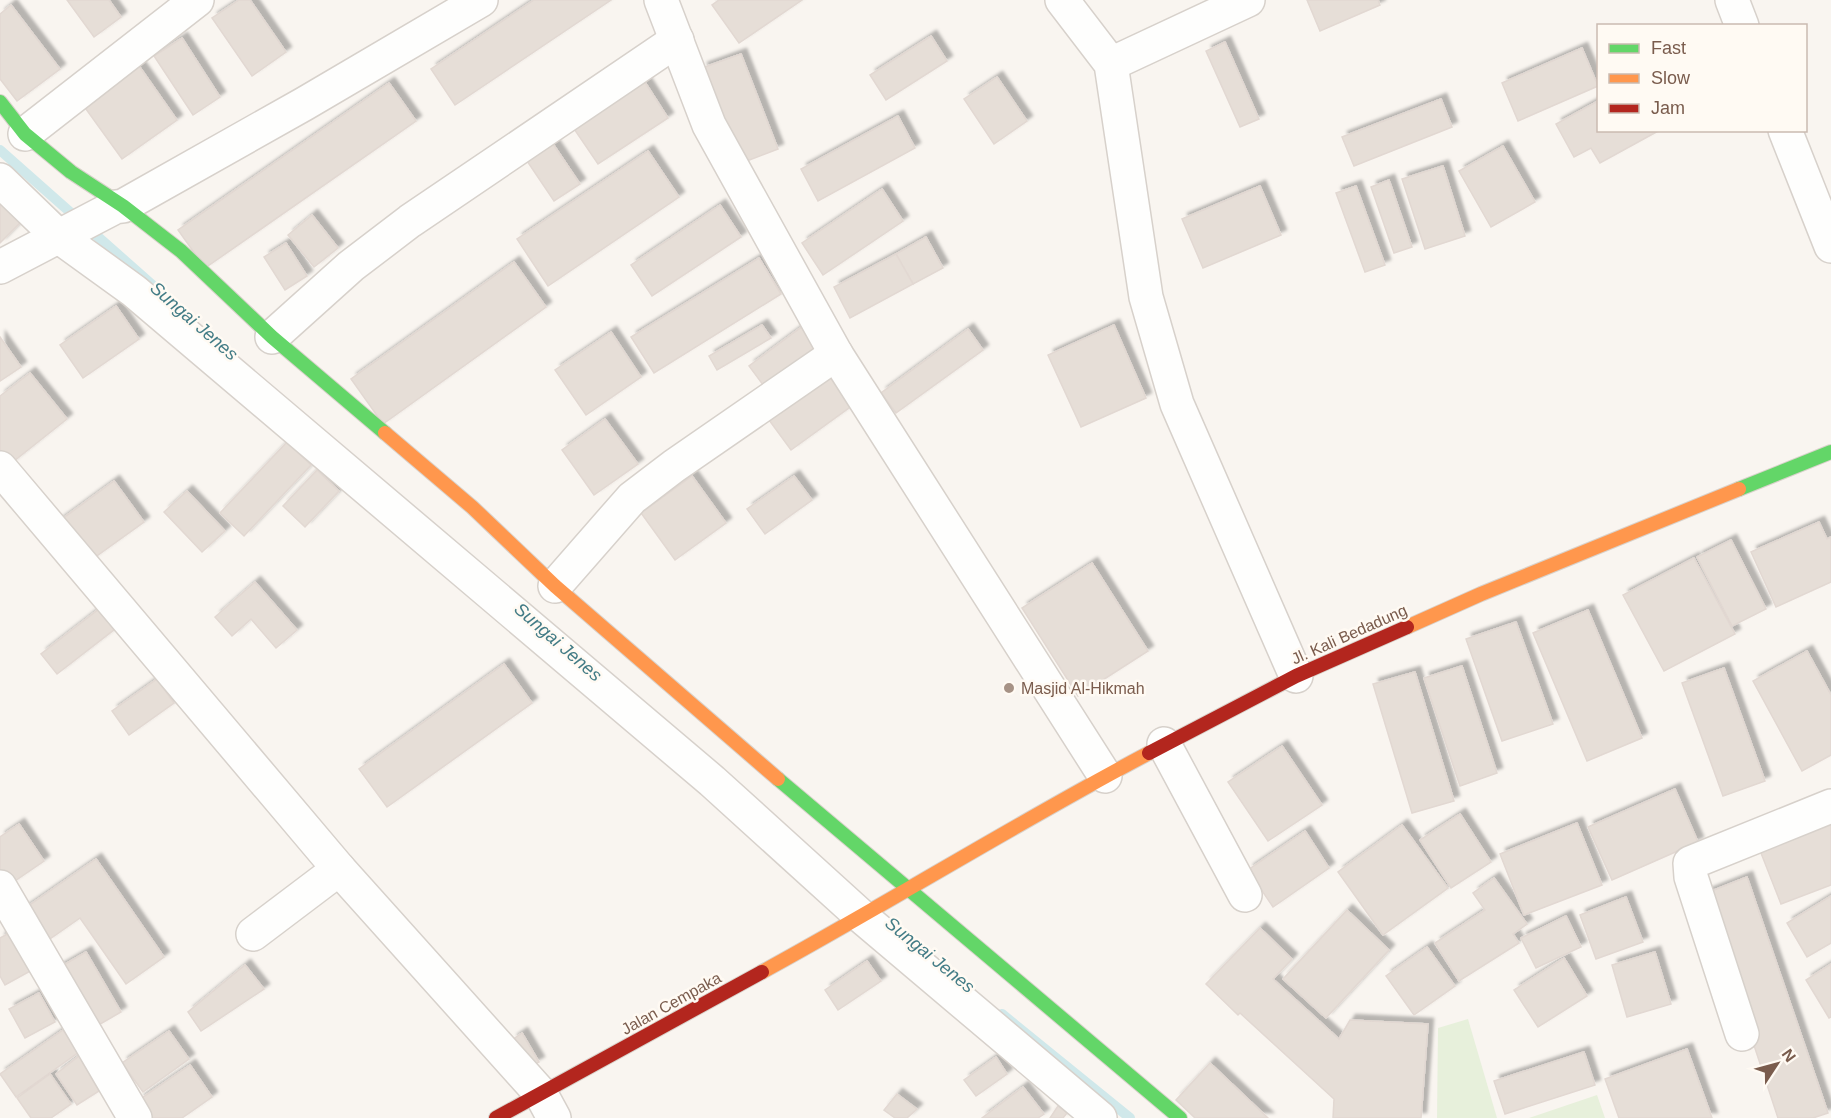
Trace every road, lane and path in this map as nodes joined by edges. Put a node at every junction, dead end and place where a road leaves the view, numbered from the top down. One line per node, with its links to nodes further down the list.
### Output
1 (197, 0): 13 (street)
2 (481, 0): 15 (street)
3 (661, 0): 9 (street)
4 (1062, 0): 10 (street)
5 (1248, 0): 7 (street)
6 (1732, 0): 8 (street)
7 (1195, 11): 10 (street)
8 (1741, 24)
9 (677, 40): 19 (street); 20 (street)
10 (1111, 64): 24 (street)
11 (0, 102): 13 (street)
12 (1786, 132): 17 (street)
13 (25, 134): 15 (street)
14 (0, 180): 16 (street)
15 (119, 207): 16 (street); 19 (street)
16 (69, 231): 18 (street); 32 (street)
17 (1831, 246)
18 (0, 267)
19 (272, 337): 23 (street)
20 (836, 354): 23 (street); 26 (street)
21 (1831, 452): 24 (street, Jl. Kali Bedadung)
22 (0, 468): 28 (street)
23 (555, 586): 30 (street)
24 (1296, 676): 25 (street, Jl. Kali Bedadung)
25 (1164, 744): 26 (street, Jl. Kali Bedadung); 31 (street)
26 (1105, 776): 30 (street, Jl. Kali Bedadung)
27 (1831, 806): 34 (street)
28 (339, 869): 33 (street); 35 (street)
29 (0, 887): 36 (street)
30 (905, 892): 32 (street, Jalan Cempaka); 39 (street)
31 (1245, 895)
32 (868, 914): 35 (street, Jalan Cempaka); 38 (street)
33 (254, 934)
34 (1742, 1034)
35 (547, 1106): 37 (street, Jalan Cempaka)
36 (135, 1118)
37 (496, 1118)
38 (1100, 1118)
39 (1180, 1118)

